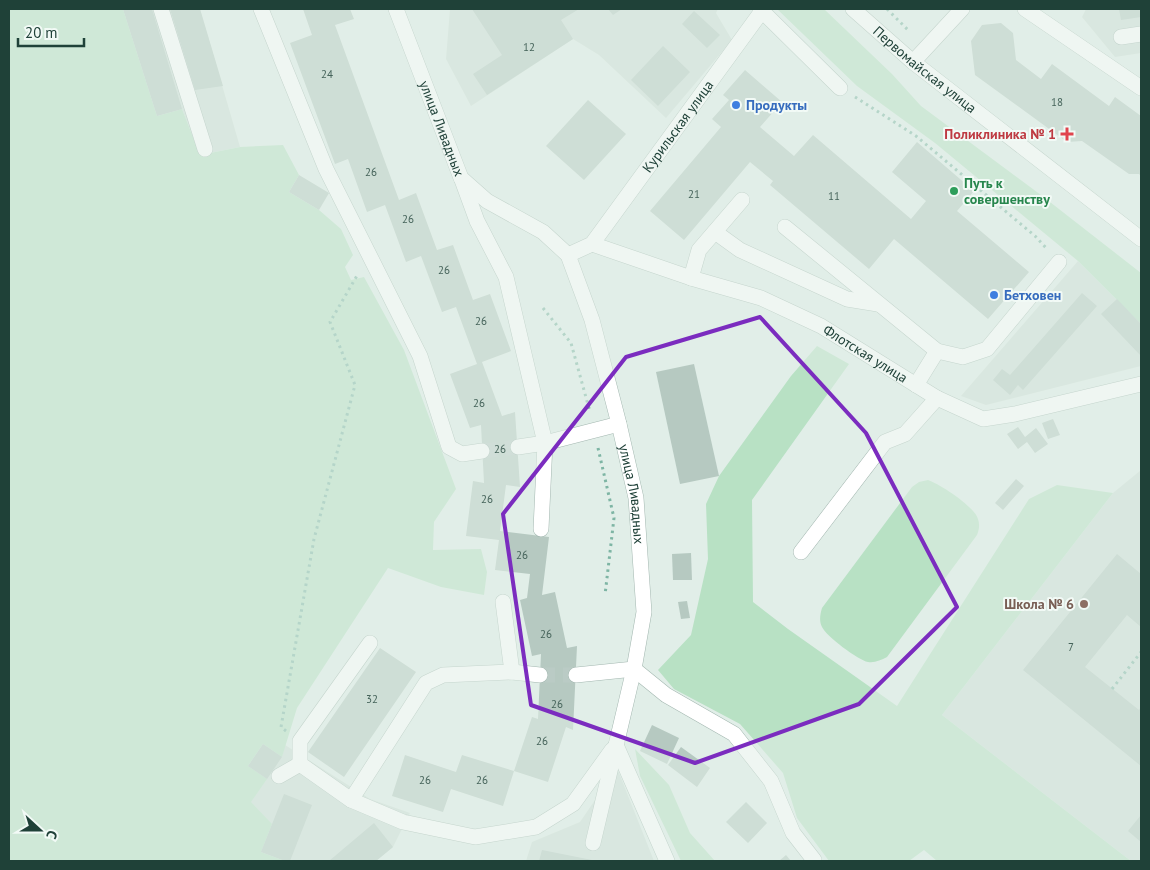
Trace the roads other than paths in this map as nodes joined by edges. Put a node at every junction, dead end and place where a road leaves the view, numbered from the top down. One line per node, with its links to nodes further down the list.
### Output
1 (161, 9): 13 (street)
2 (261, 9): 31 (street)
3 (396, 9): 14 (street, улица Ливадных)
4 (853, 9): 10 (street, Первомайская улица)
5 (962, 9): 10 (street)
6 (1025, 9): 12 (street)
7 (761, 10): 11 (street); 19 (street, Курильская улица)
8 (1141, 34): 9 (street)
9 (1121, 37)
10 (913, 62): 18 (street, Первомайская улица)
11 (840, 88)
12 (1141, 88)
13 (206, 149)
14 (461, 178): 20 (street, улица Ливадных); 29 (street)
15 (742, 200): 17 (street)
16 (785, 227): 23 (street)
17 (715, 232): 22 (street); 23 (street)
18 (1141, 239)
19 (592, 244): 20 (street); 22 (street, Флотская улица)
20 (568, 255): 28 (street, улица Ливадных)
21 (1059, 262): 24 (street)
22 (691, 278): 26 (street, Флотская улица)
23 (880, 304): 24 (street)
24 (937, 351): 26 (street)
25 (1141, 384): 27 (street, Флотская улица)
26 (916, 385): 27 (street, Флотская улица)
27 (937, 398): 33 (street)
28 (619, 424): 29 (street); 36 (street, улица Ливадных)
29 (545, 443): 30 (street); 32 (street)
30 (518, 446)
31 (482, 451)
32 (541, 529)
33 (801, 552)
34 (502, 602): 37 (street)
35 (370, 643): 41 (street)
36 (634, 669): 39 (street); 40 (street, улица Ливадных); 46 (street)
37 (512, 672): 38 (street); 43 (street)
38 (540, 675)
39 (576, 675)
40 (616, 745): 43 (street, улица Ливадных); 44 (street); 45 (street)
41 (300, 764): 42 (street); 43 (street, улица Ливадных)
42 (279, 776)
43 (351, 800)
44 (658, 841): 47 (street); 48 (street)
45 (593, 843)
46 (814, 860)
47 (654, 861)
48 (667, 861)

